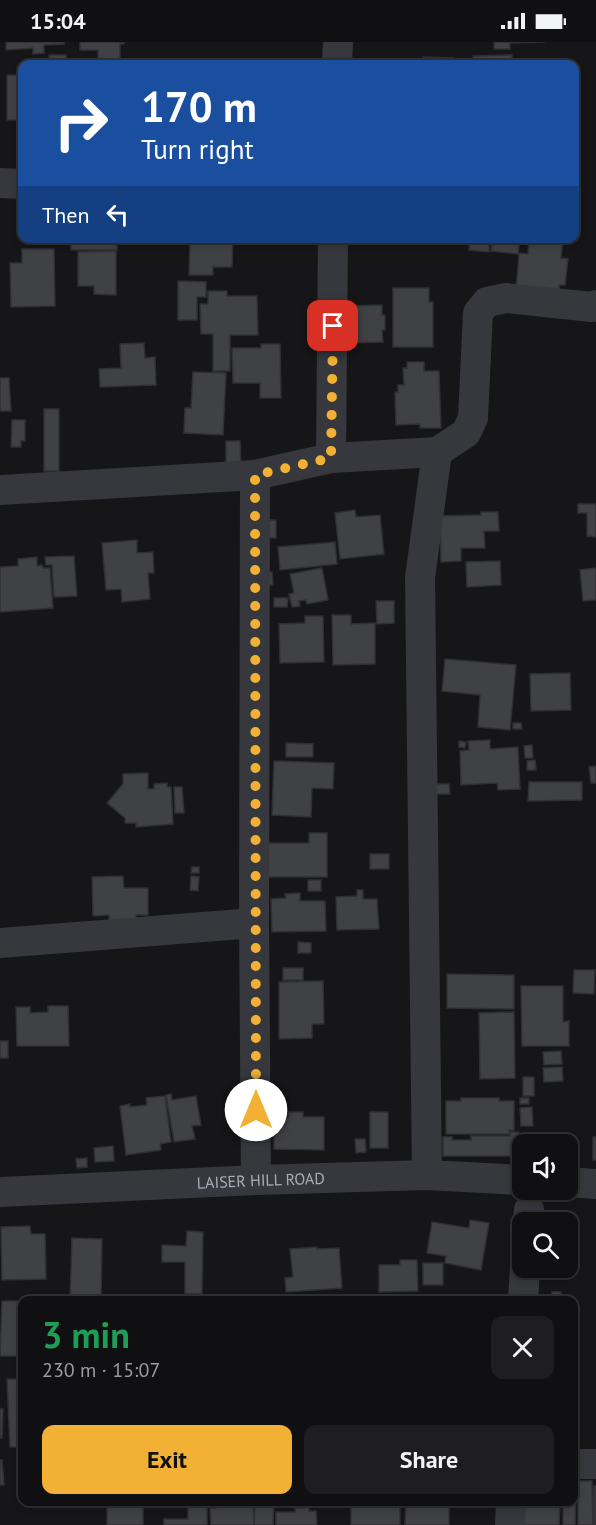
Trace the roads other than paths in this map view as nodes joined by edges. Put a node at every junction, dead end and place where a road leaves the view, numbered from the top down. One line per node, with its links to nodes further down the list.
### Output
1 (338, 42): 2 (street)
2 (337, 60)
3 (0, 183): 4 (street)
4 (18, 184)
5 (333, 243): 8 (street)
6 (596, 304): 7 (street)
7 (437, 452): 8 (street); 13 (street)
8 (331, 458): 9 (street)
9 (255, 475): 10 (street); 11 (street)
10 (0, 490)
11 (254, 923): 12 (street); 15 (street)
12 (0, 943)
13 (427, 1175): 14 (street, LAISER HILL ROAD); 15 (street, LAISER HILL ROAD)
14 (512, 1179)
15 (256, 1180): 18 (street, LAISER HILL ROAD)
16 (578, 1183): 17 (street)
17 (596, 1184)
18 (0, 1192)
19 (524, 1278): 20 (street)
20 (523, 1296)
21 (578, 1464): 22 (street)
22 (596, 1464)
23 (511, 1506): 24 (street)
24 (510, 1525)

